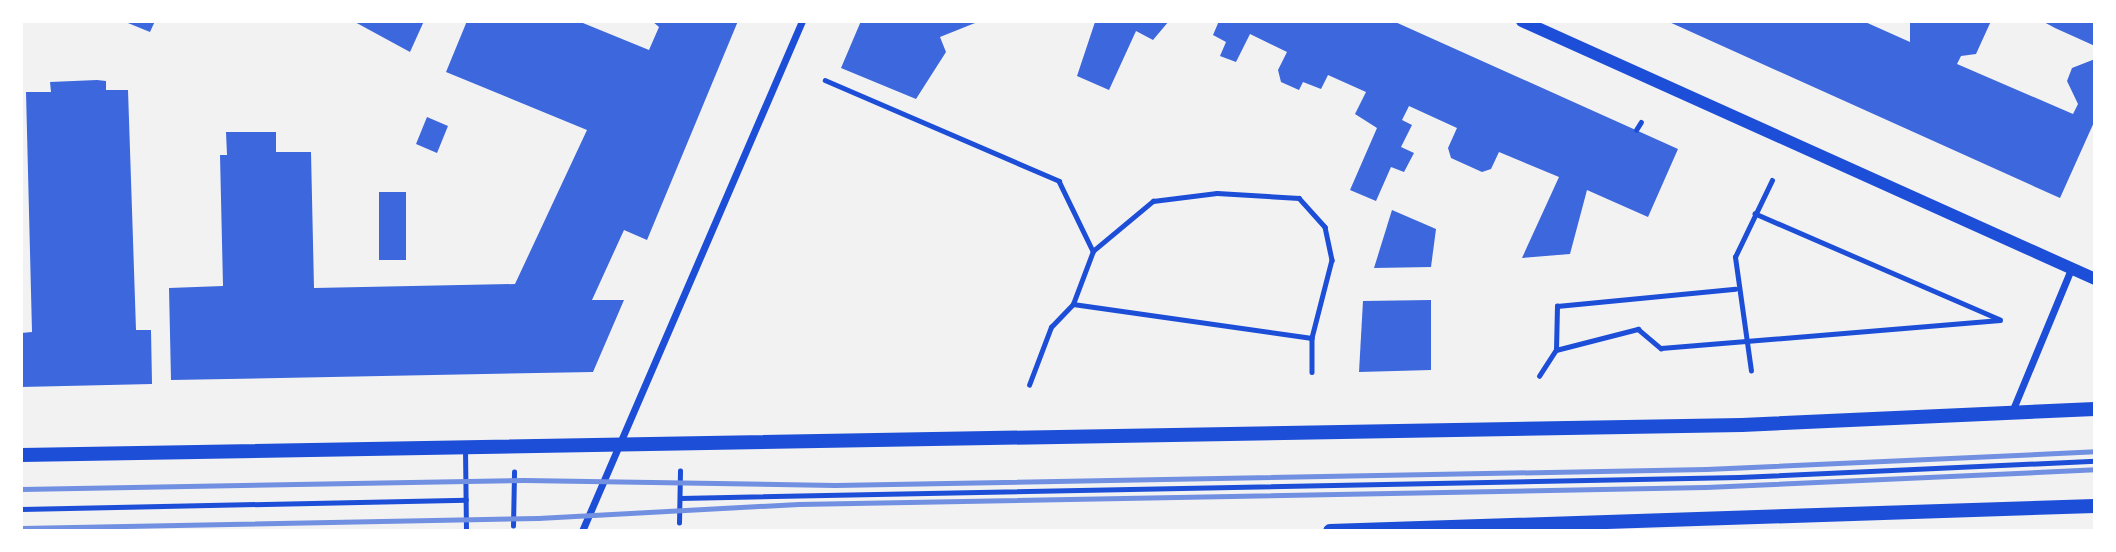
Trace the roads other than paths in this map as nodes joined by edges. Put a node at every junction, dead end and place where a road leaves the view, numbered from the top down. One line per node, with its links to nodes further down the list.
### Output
1 (802, 21): 7 (street)
2 (1522, 21): 3 (street)
3 (2071, 269): 4 (street); 6 (street)
4 (2095, 279)
5 (2095, 410): 6 (main road)
6 (2011, 415): 7 (main road)
7 (621, 447): 8 (main road); 14 (street)
8 (465, 449): 9 (main road); 10 (lane)
9 (21, 456)
10 (466, 500): 12 (lane); 13 (lane)
11 (2095, 506): 15 (main road)
12 (21, 509)
13 (466, 531)
14 (582, 531)
15 (1330, 531)

